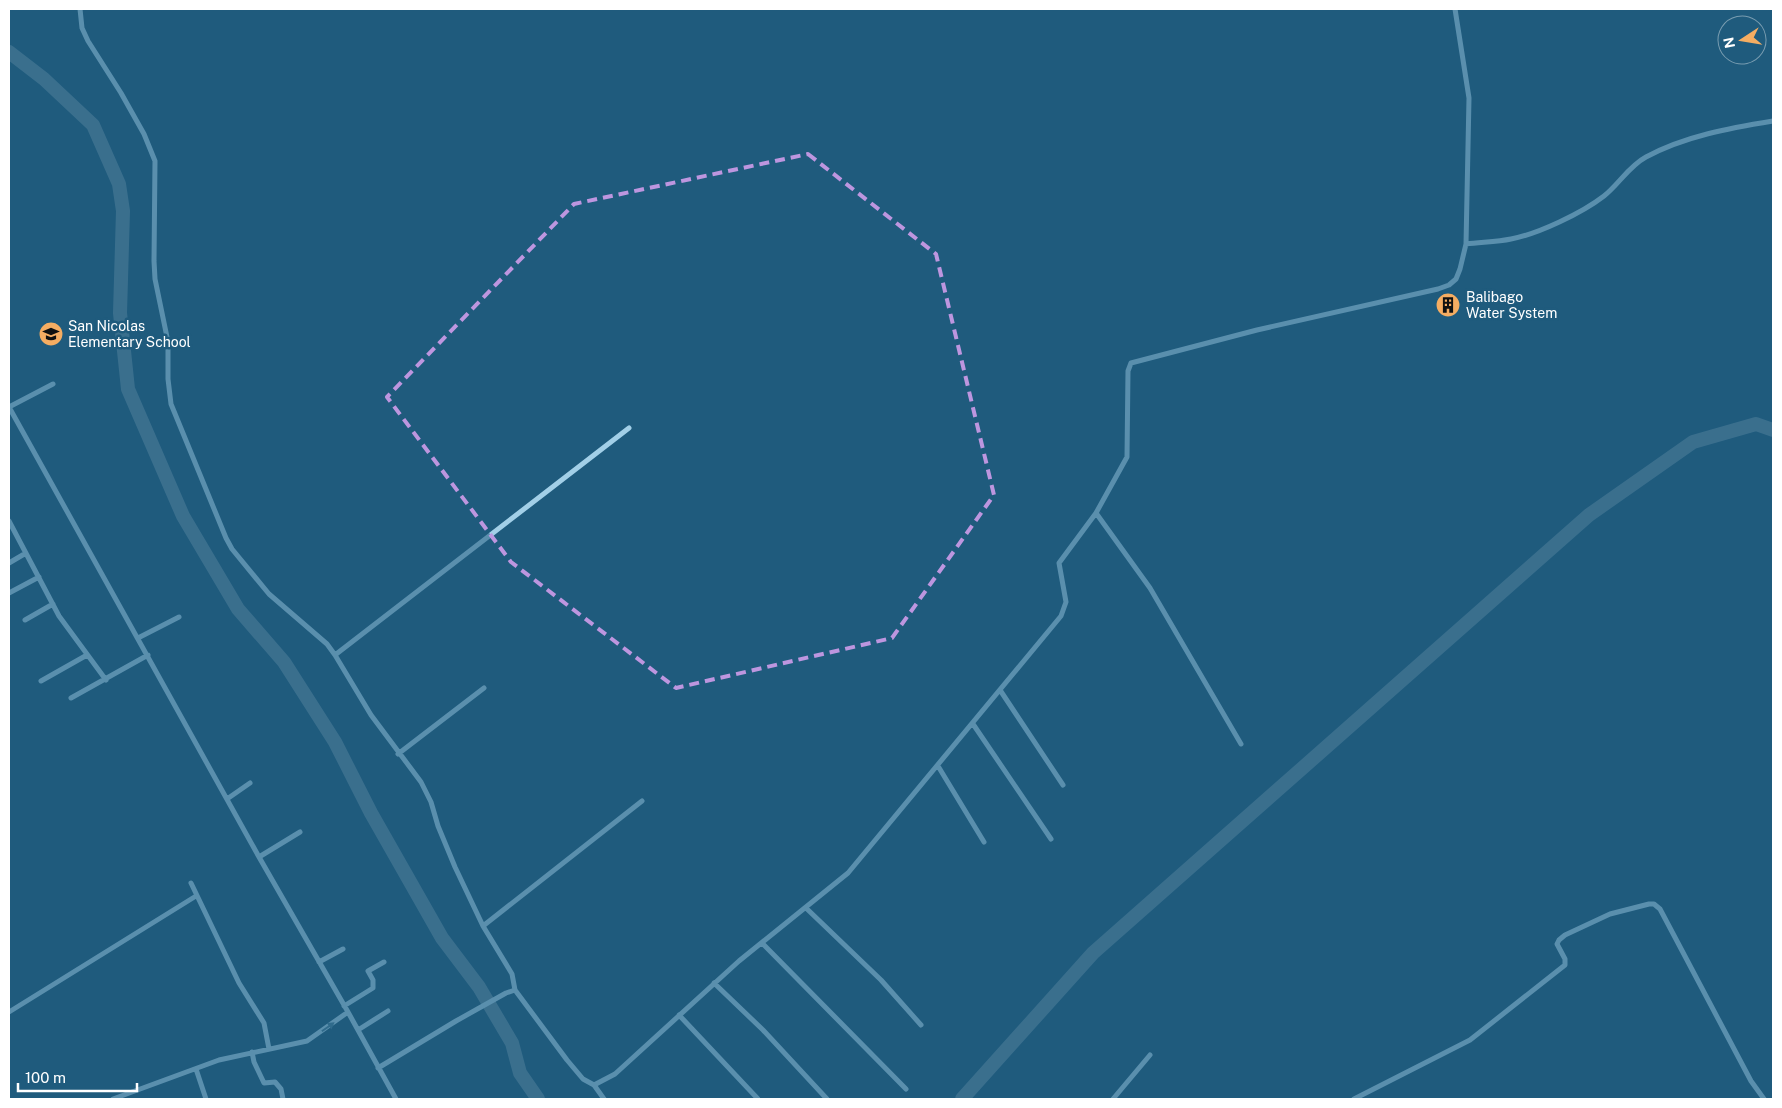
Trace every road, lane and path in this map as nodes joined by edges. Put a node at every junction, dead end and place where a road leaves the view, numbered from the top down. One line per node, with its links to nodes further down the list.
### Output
1 (80, 9): 20 (street)
2 (1455, 9): 4 (street)
3 (1773, 122): 4 (street)
4 (1466, 244): 8 (street)
5 (53, 384): 6 (street)
6 (9, 407): 17 (street)
7 (629, 428): 20 (street)
8 (1096, 513): 24 (street); 27 (street)
9 (9, 521): 10 (street)
10 (26, 553): 11 (street); 12 (street)
11 (9, 563)
12 (39, 577): 13 (street); 14 (street)
13 (9, 593)
14 (53, 604): 16 (street); 18 (street)
15 (179, 617): 17 (street)
16 (25, 620)
17 (138, 638): 19 (street)
18 (87, 655): 21 (street); 22 (street)
19 (148, 655): 21 (street); 32 (street)
20 (335, 656): 28 (street)
21 (106, 680): 25 (street)
22 (42, 681)
23 (484, 688): 28 (street)
24 (1000, 690): 26 (street); 31 (street)
25 (71, 698)
26 (973, 724): 29 (street); 35 (street)
27 (1241, 744)
28 (398, 754): 41 (street)
29 (938, 766): 36 (street); 40 (street)
30 (250, 783): 32 (street)
31 (1063, 785)
32 (227, 798): 37 (street)
33 (642, 801): 41 (street)
34 (300, 832): 37 (street)
35 (1051, 839)
36 (984, 842)
37 (259, 857): 44 (street)
38 (191, 883): 39 (street)
39 (196, 896): 49 (street); 55 (street)
40 (806, 908): 42 (street); 53 (street)
41 (483, 926): 47 (street)
42 (762, 943): 46 (street); 61 (street)
43 (343, 949): 44 (street)
44 (319, 962): 48 (street)
45 (384, 962): 48 (street)
46 (714, 983): 52 (street); 68 (street)
47 (515, 990): 58 (street); 60 (street)
48 (344, 1006): 50 (street)
49 (9, 1012)
50 (348, 1012): 54 (street); 55 (street, one-way to 50)
51 (388, 1012): 54 (street)
52 (679, 1015): 60 (street); 67 (street)
53 (921, 1025)
54 (358, 1030): 58 (street)
55 (269, 1048): 56 (street)
56 (252, 1052): 59 (street); 64 (street)
57 (1150, 1055): 69 (street)
58 (378, 1068): 65 (street)
59 (196, 1069): 62 (street); 63 (street)
60 (594, 1085): 66 (street)
61 (906, 1089)
62 (113, 1099)
63 (206, 1099)
64 (283, 1099)
65 (396, 1099)
66 (604, 1099)
67 (758, 1099)
68 (827, 1099)
69 (1113, 1099)
70 (1354, 1099): 71 (street)
71 (1764, 1099)

